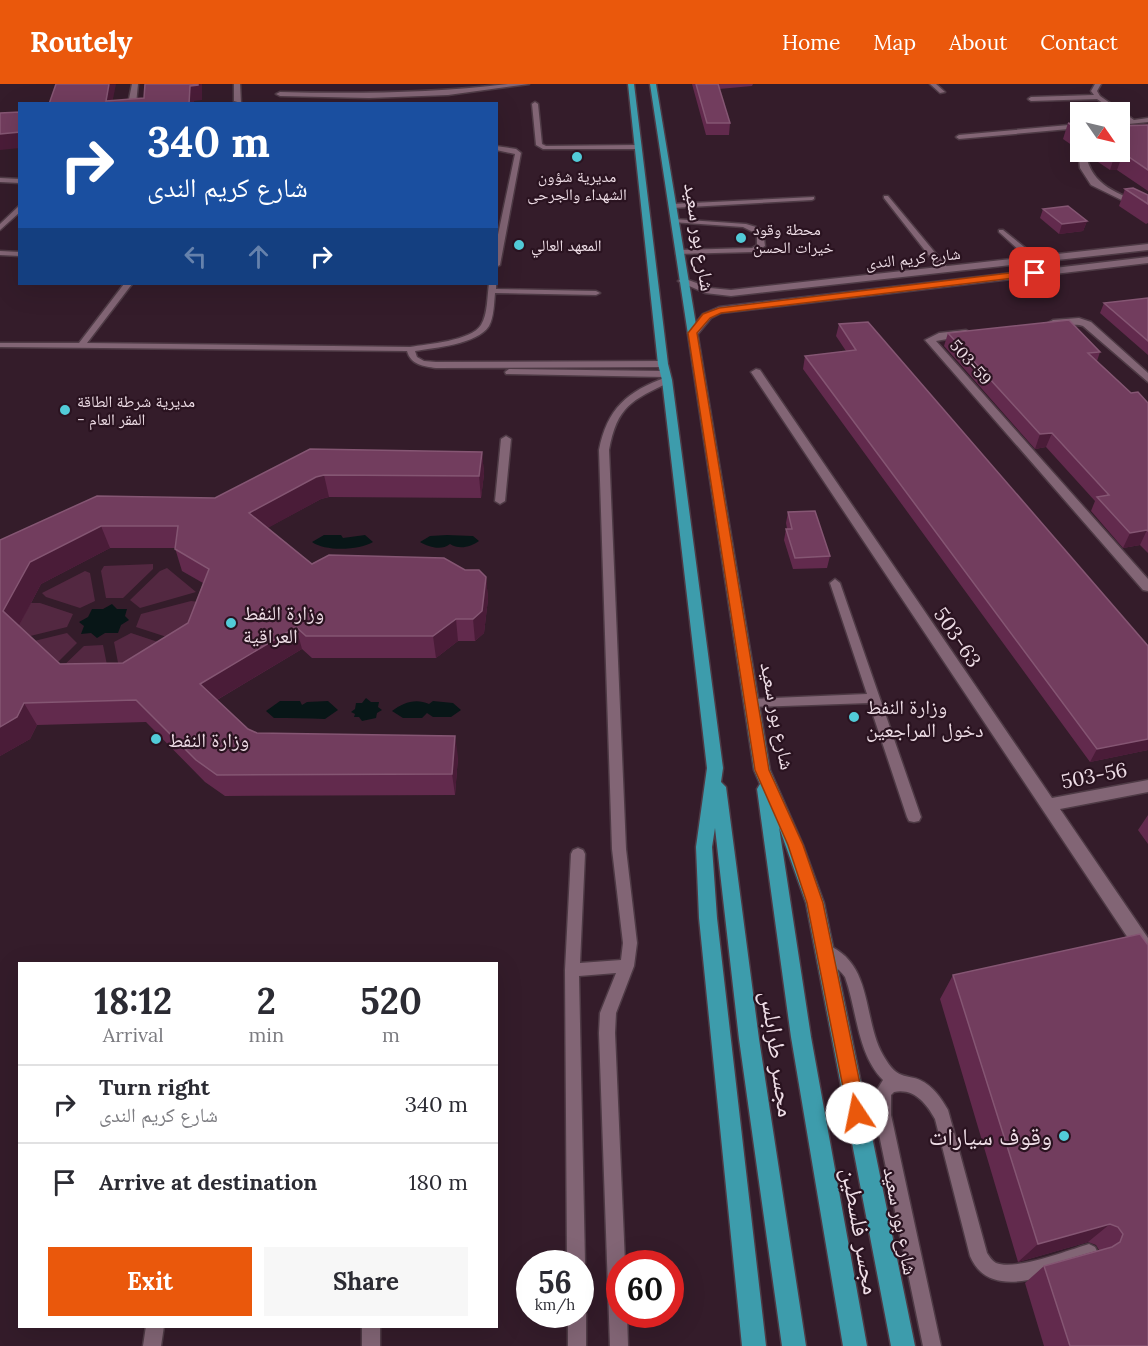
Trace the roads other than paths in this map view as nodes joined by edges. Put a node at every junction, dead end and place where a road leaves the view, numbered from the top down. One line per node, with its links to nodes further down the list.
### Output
1 (135, 84): 15 (street)
2 (237, 84): 14 (street)
3 (278, 84): 11 (street)
4 (526, 84): 9 (street)
5 (631, 84): 23 (main road)
6 (653, 84): 30 (main road, شارع بور سعيد)
7 (933, 84): 10 (lane)
8 (1098, 84): 12 (lane)
9 (496, 85): 11 (street)
10 (942, 92)
11 (280, 94): 16 (street)
12 (1098, 97): 13 (lane); 20 (lane)
13 (1031, 99)
14 (238, 101)
15 (132, 102)
16 (288, 102)
17 (535, 104): 23 (lane)
18 (1148, 120): 20 (lane)
19 (1130, 122): 20 (lane)
20 (1134, 122)
21 (1070, 127): 22 (lane)
22 (959, 137)
23 (638, 147): 57 (main road)
24 (498, 148): 41 (lane)
25 (1083, 162): 32 (street)
26 (0, 180): 27 (lane)
27 (18, 181)
28 (886, 197): 45 (lane)
29 (812, 198): 30 (lane)
30 (672, 206): 33 (main road, شارع بور سعيد)
31 (18, 209): 34 (lane)
32 (1148, 210)
33 (674, 221): 38 (main road, شارع بور سعيد); 38 (lane)
34 (0, 228)
35 (1001, 231): 42 (lane)
36 (1148, 247): 37 (street, شارع كريم الندى)
37 (1117, 251): 42 (street, شارع كريم الندى); 44 (street)
38 (679, 252): 46 (main road, شارع بور سعيد)
39 (0, 254): 40 (lane)
40 (18, 254)
41 (498, 255)
42 (1035, 260): 45 (street, شارع كريم الندى)
43 (1148, 260): 44 (street, شارع كريم الندى)
44 (1129, 261): 52 (street, شارع كريم الندى)
45 (945, 269): 46 (street, شارع كريم الندى)
46 (684, 282): 52 (main road, شارع بور سعيد)
47 (127, 285): 54 (lane)
48 (492, 287): 49 (lane); 55 (lane)
49 (596, 293)
50 (1046, 324): 58 (street)
51 (975, 332): 62 (street, 503-59)
52 (693, 333): 64 (main road, شارع بور سعيد)
53 (0, 345): 54 (lane)
54 (81, 346): 55 (lane)
55 (410, 350): 57 (lane)
56 (756, 372): 68 (street, 503-63)
57 (665, 373): 65 (main road); 73 (lane)
58 (1148, 379)
59 (506, 439): 60 (lane)
60 (500, 501)
61 (835, 583): 63 (lane)
62 (1148, 587)
63 (874, 698): 64 (lane); 69 (lane)
64 (751, 703): 66 (main road, شارع بور سعيد)
65 (715, 768): 85 (main road); 86 (main road, مجسر طرابلس)
66 (762, 770): 71 (main road, شارع بور سعيد); 87 (main road, مجسر فلسطين)
67 (1148, 786): 68 (street, 503-56)
68 (1048, 805): 72 (street, 503-63)
69 (914, 818)
70 (578, 854): 74 (lane)
71 (825, 950): 75 (lane); 88 (main road, شارع بور سعيد)
72 (1148, 952)
73 (627, 966): 74 (lane); 84 (lane)
74 (572, 970): 76 (lane)
75 (897, 1083): 77 (lane); 89 (lane)
76 (576, 1250)
77 (1089, 1253)
78 (155, 1328): 81 (lane)
79 (371, 1328): 82 (lane)
80 (577, 1328): 83 (lane)
81 (152, 1346)
82 (371, 1346)
83 (578, 1346)
84 (619, 1346)
85 (754, 1346)
86 (794, 1346)
87 (855, 1346)
88 (903, 1346)
89 (932, 1346)

